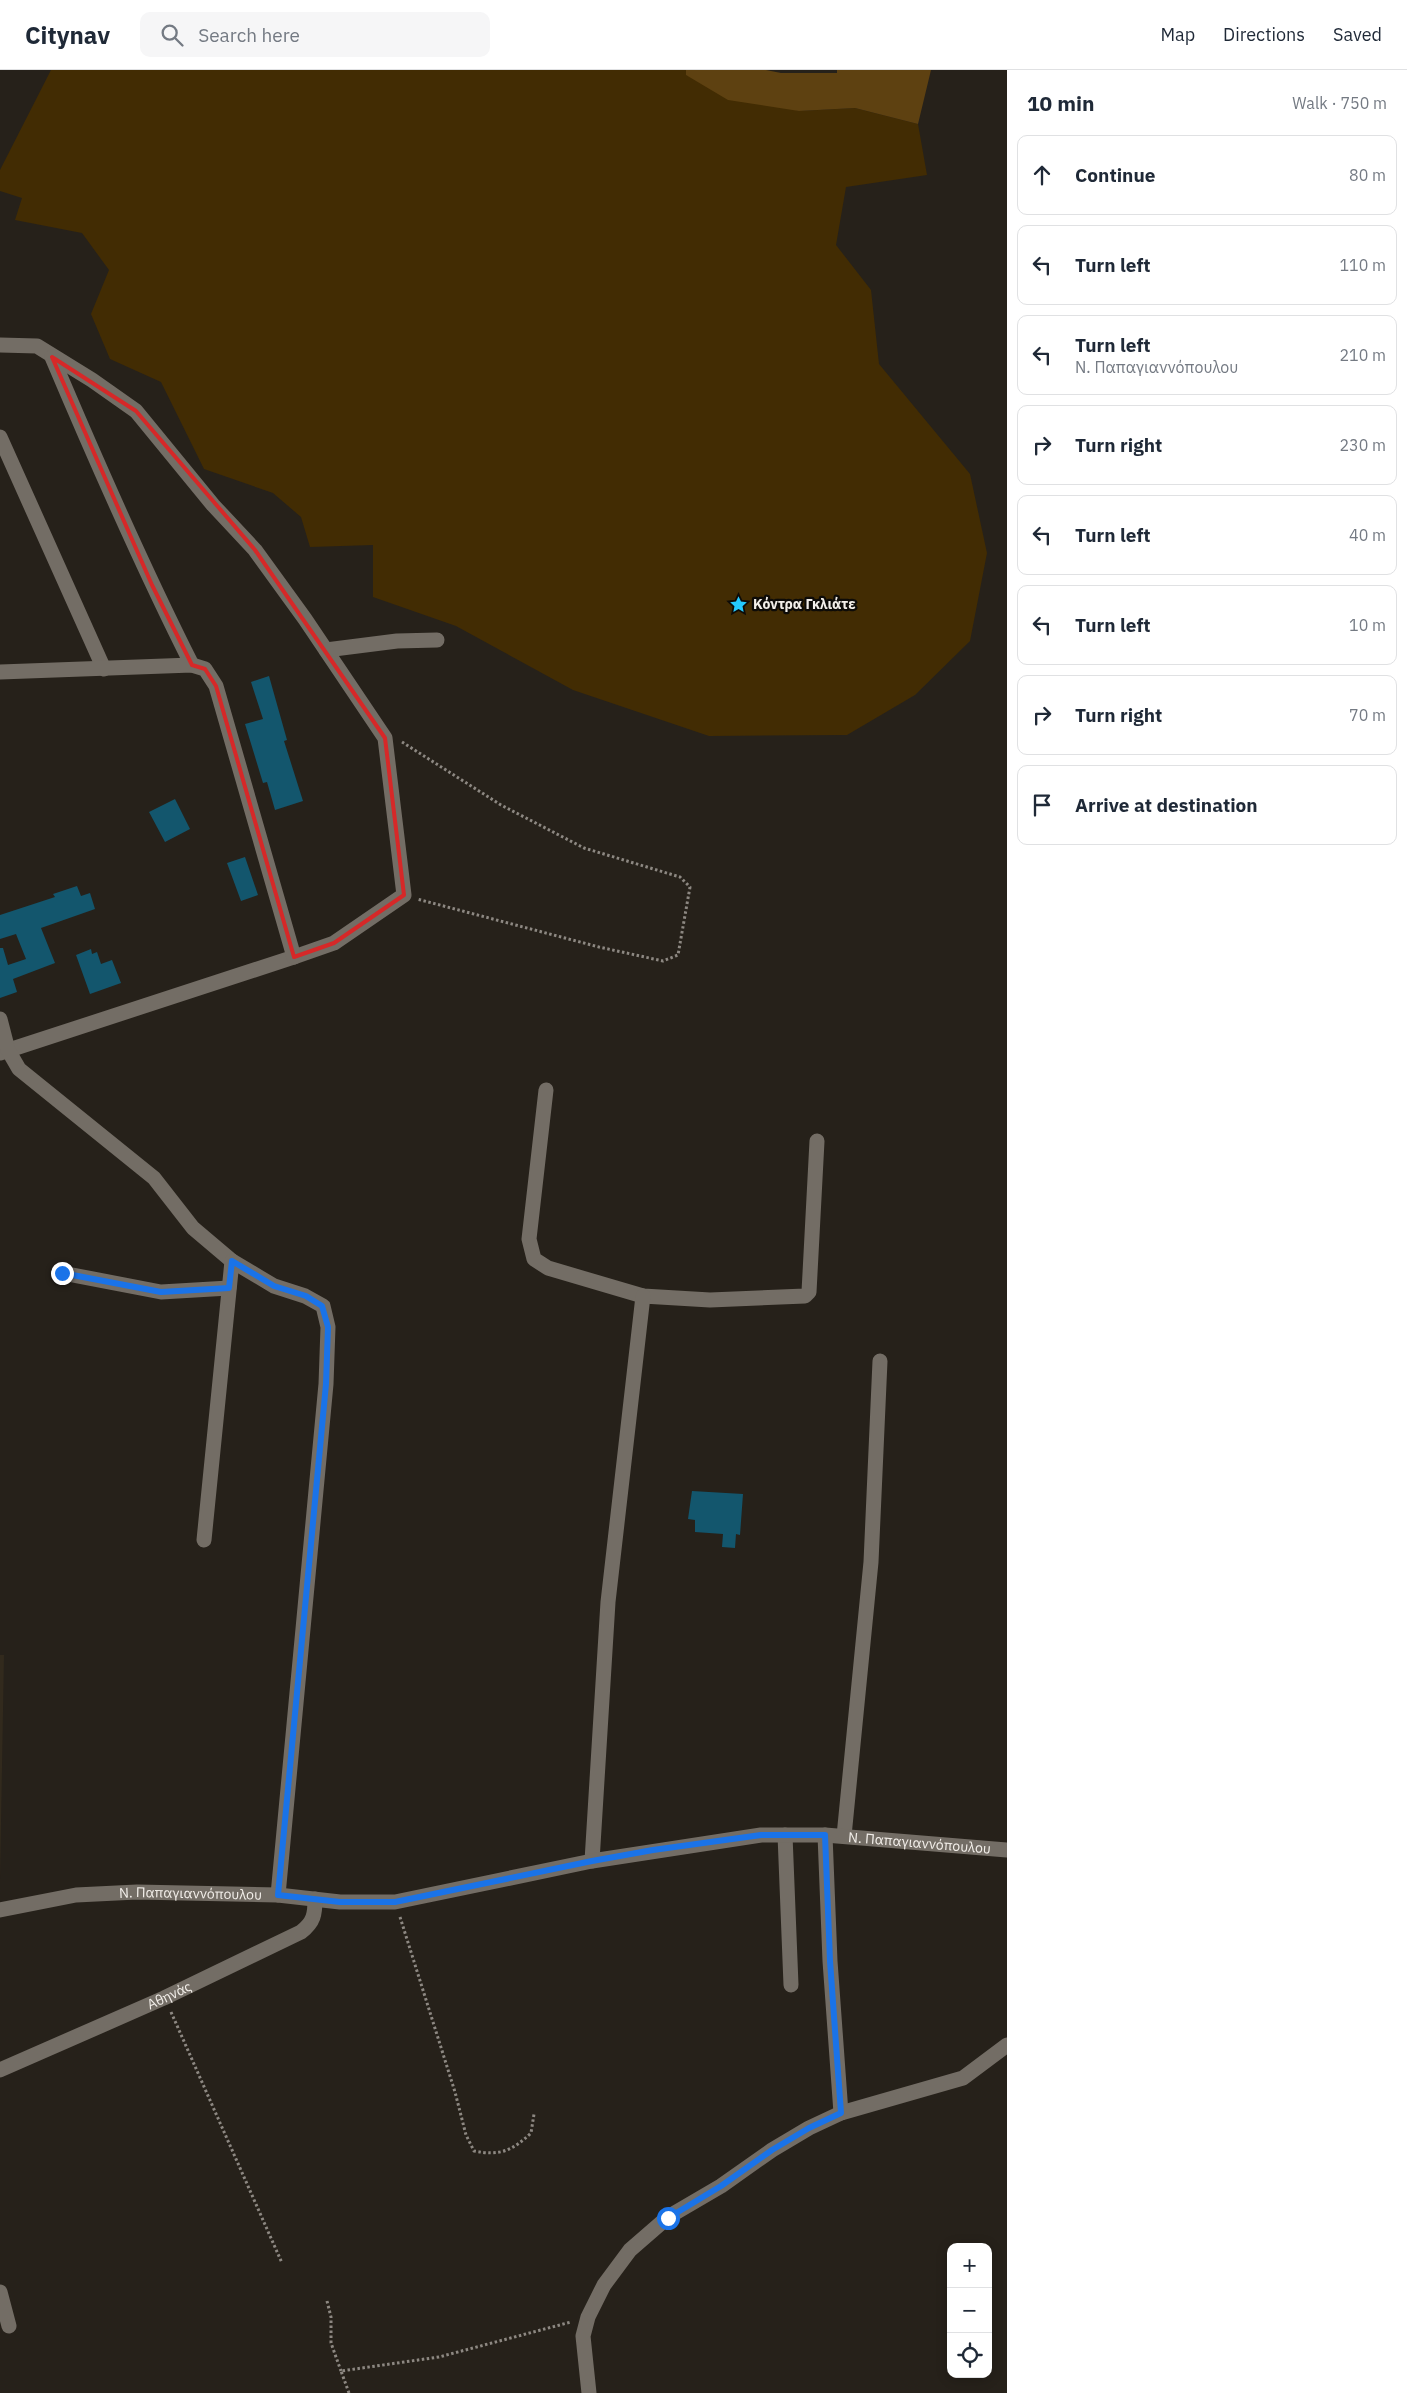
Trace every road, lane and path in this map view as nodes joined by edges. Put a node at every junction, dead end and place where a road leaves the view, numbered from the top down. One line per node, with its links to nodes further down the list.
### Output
1 (0, 345): 2 (street)
2 (52, 357): 5 (street); 6 (street)
3 (0, 437): 7 (street)
4 (437, 640): 5 (street)
5 (326, 650): 9 (street)
6 (192, 665): 7 (street); 11 (street)
7 (104, 669): 8 (street)
8 (0, 672)
9 (385, 738): 10 (street); 10 (path)
10 (404, 895): 11 (street)
11 (294, 958): 13 (street)
12 (0, 1019): 13 (street)
13 (4, 1051): 16 (street)
14 (546, 1090): 19 (street)
15 (817, 1141): 19 (street)
16 (232, 1261): 18 (street); 27 (street)
17 (62, 1273): 18 (street)
18 (229, 1288): 21 (street)
19 (643, 1296): 26 (street)
20 (880, 1361): 24 (street)
21 (204, 1540)
22 (785, 1835): 23 (street, Ν. Παπαγιαννόπουλου); 26 (street, Ν. Παπαγιαννόπουλου); 31 (street)
23 (825, 1835): 24 (street, Ν. Παπαγιαννόπουλου); 35 (street)
24 (844, 1836): 25 (street, Ν. Παπαγιαννόπουλου)
25 (1007, 1850)
26 (592, 1861): 29 (street, Ν. Παπαγιαννόπουλου)
27 (278, 1895): 28 (street, Ν. Παπαγιαννόπουλου); 30 (street, Ν. Παπαγιαννόπουλου)
28 (315, 1899): 29 (street, Ν. Παπαγιαννόπουλου); 32 (street, Αθηνάς)
29 (395, 1902): 36 (path)
30 (0, 1910)
31 (791, 1986)
32 (164, 1998): 34 (street, Αθηνάς); 37 (path)
33 (1007, 2045): 35 (street)
34 (0, 2070)
35 (841, 2113): 40 (street)
36 (534, 2114)
37 (282, 2263)
38 (0, 2292): 41 (street)
39 (327, 2301): 42 (path)
40 (588, 2317): 42 (path); 44 (street)
41 (9, 2326)
42 (341, 2371): 43 (path)
43 (349, 2393)
44 (590, 2393)

